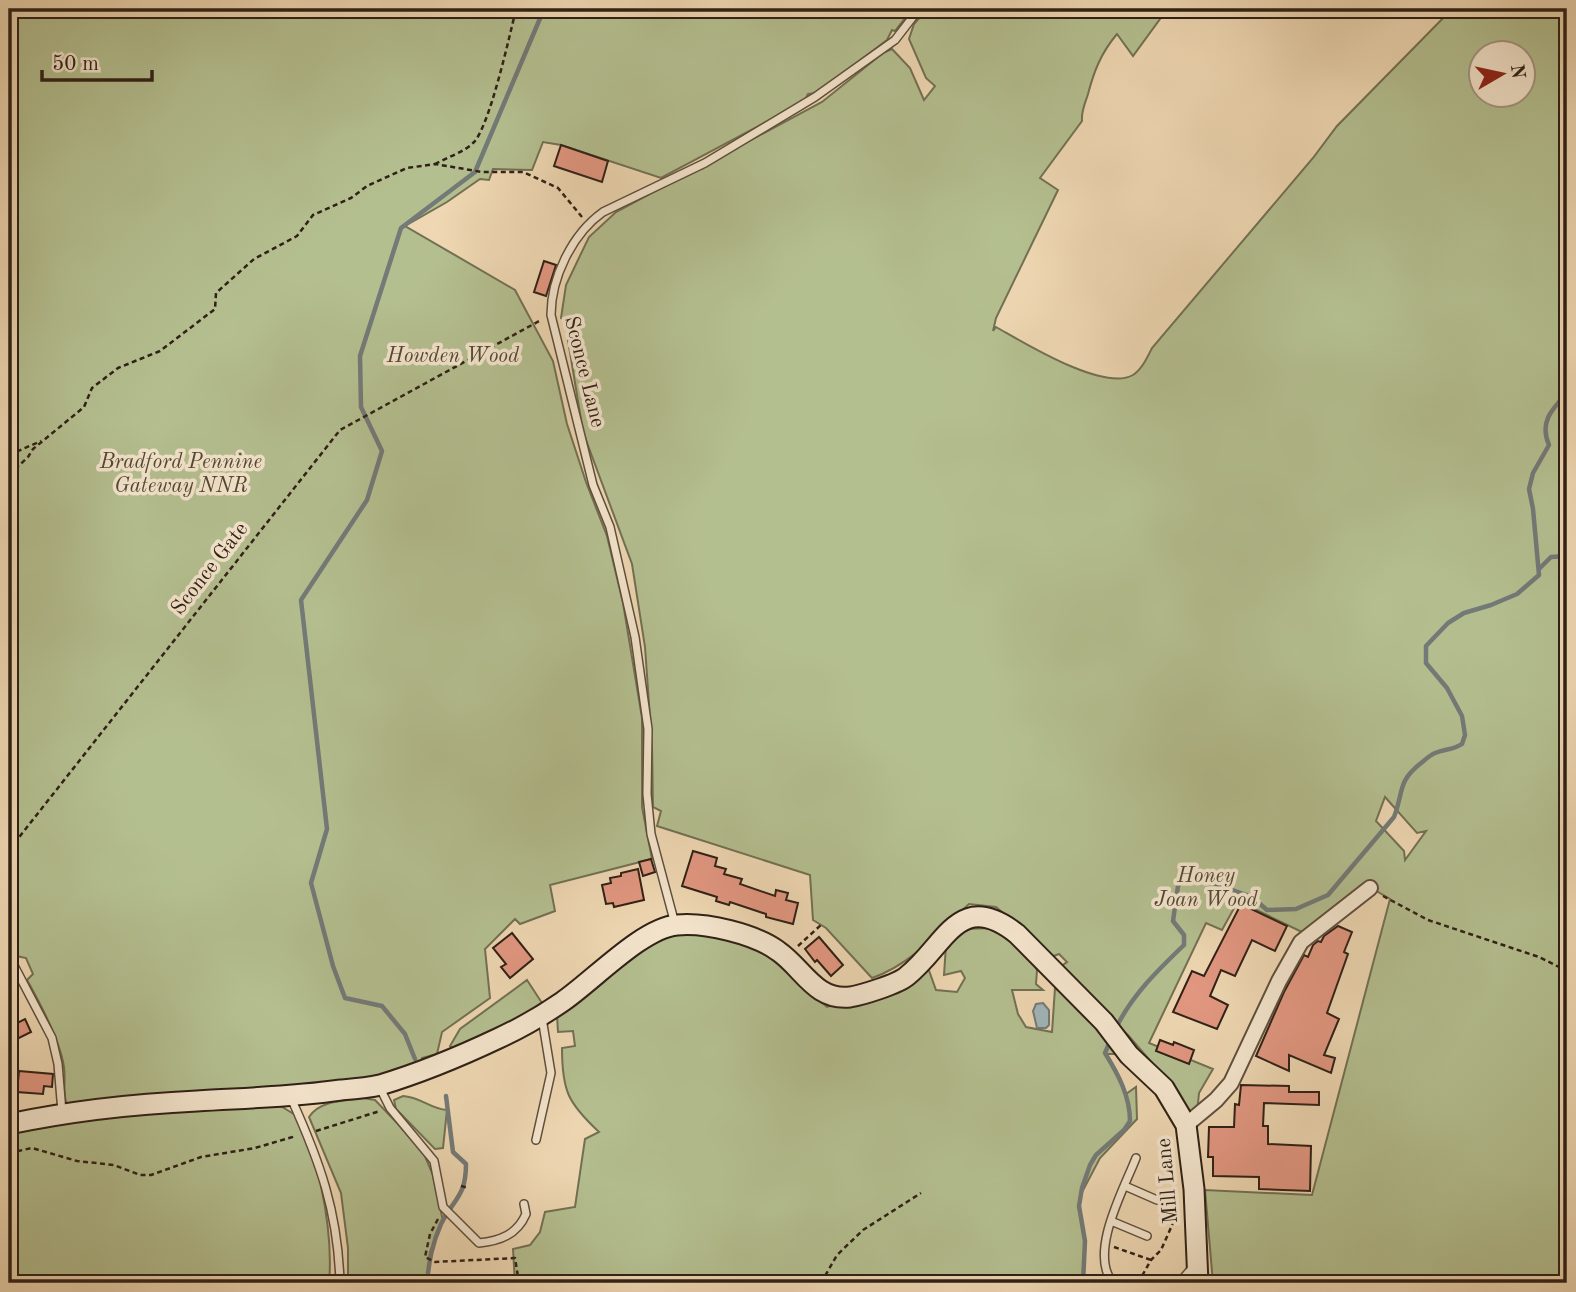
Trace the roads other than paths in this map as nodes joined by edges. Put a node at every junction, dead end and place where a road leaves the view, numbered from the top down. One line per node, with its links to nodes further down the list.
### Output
1 (919, 9): 3 (lane, Sconce Lane)
2 (1370, 888): 10 (street)
3 (676, 925): 5 (street); 10 (street, Mill Lane)
4 (9, 956): 8 (lane)
5 (542, 1014): 6 (street); 11 (lane)
6 (379, 1085): 7 (street); 15 (lane)
7 (290, 1098): 8 (street); 19 (lane)
8 (62, 1113): 9 (street)
9 (9, 1124)
10 (1186, 1125): 18 (street, Mill Lane)
11 (536, 1140)
12 (1136, 1158): 13 (lane)
13 (1125, 1186): 14 (lane); 16 (lane)
14 (1157, 1200)
15 (524, 1203)
16 (1111, 1221): 17 (lane); 20 (lane)
17 (1147, 1236)
18 (1197, 1273): 21 (lane)
19 (340, 1283)
20 (1113, 1283)
21 (1179, 1283)

